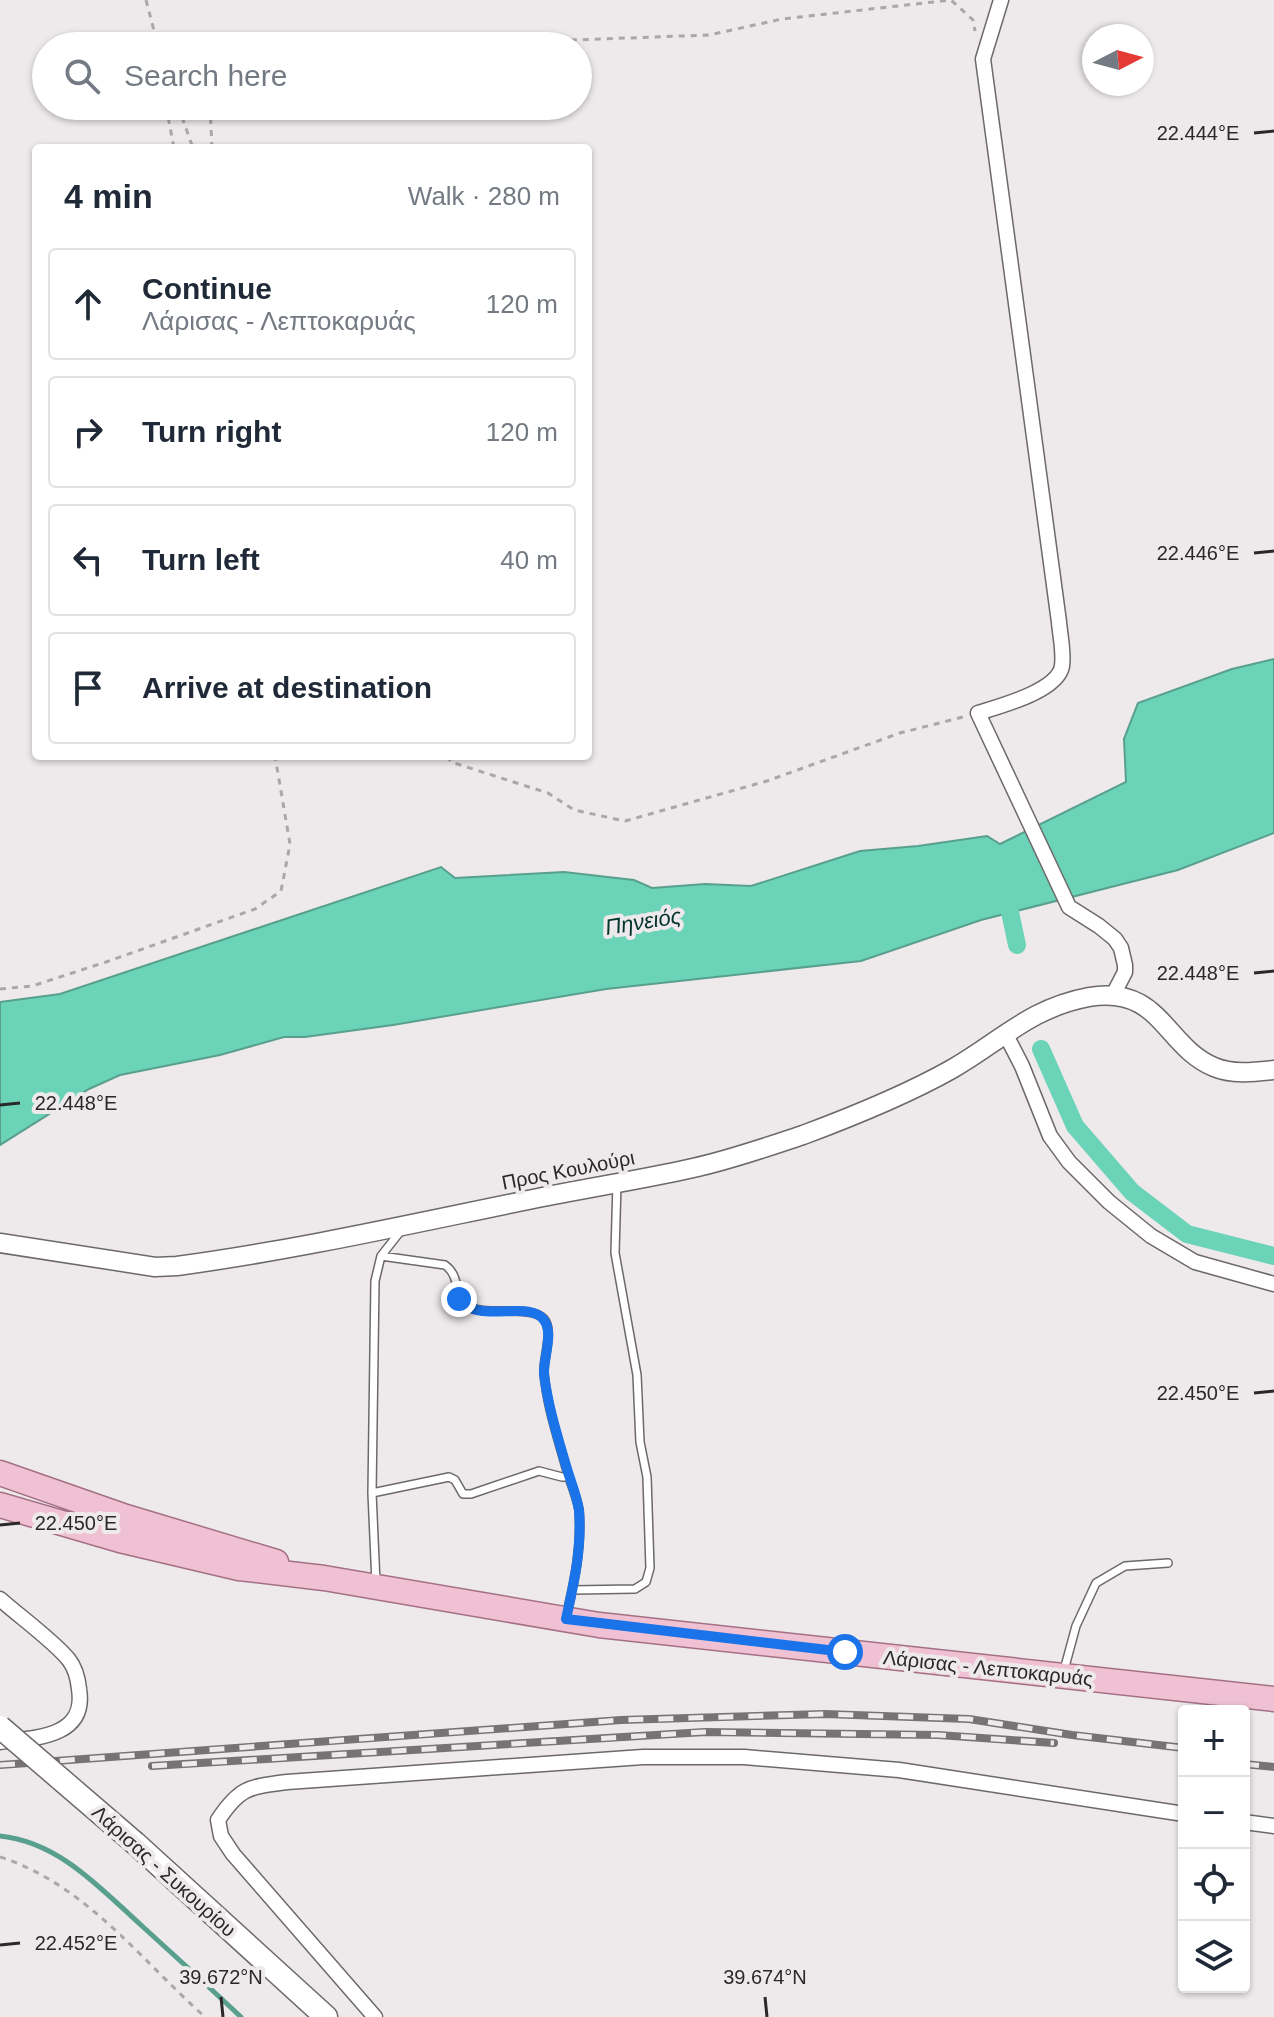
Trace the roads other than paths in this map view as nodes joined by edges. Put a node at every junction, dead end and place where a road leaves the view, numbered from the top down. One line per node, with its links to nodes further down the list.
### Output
1 (1001, 0): 2 (street)
2 (1113, 995): 3 (street, Προς Κουλούρι); 4 (street, Προς Κουλούρι)
3 (1005, 1033): 5 (street, Προς Κουλούρι); 9 (street)
4 (1274, 1070)
5 (617, 1183): 6 (street, Προς Κουλούρι); 17 (lane)
6 (404, 1226): 7 (street, Προς Κουλούρι); 8 (lane)
7 (0, 1243)
8 (381, 1256): 11 (lane); 12 (lane)
9 (1274, 1284)
10 (0, 1473): 15 (main road, Λάρισας - Λεπτοκαρυάς)
11 (569, 1477): 12 (lane); 17 (lane)
12 (372, 1493): 16 (lane)
13 (0, 1505): 15 (main road, Λάρισας - Λεπτοκαρυάς)
14 (1168, 1563): 20 (lane)
15 (324, 1578): 16 (main road, Λάρισας - Λεπτοκαρυάς)
16 (376, 1588): 19 (main road, Λάρισας - Λεπτοκαρυάς)
17 (573, 1590): 19 (lane)
18 (0, 1599): 23 (street)
19 (566, 1619): 20 (main road, Λάρισας - Λεπτοκαρυάς)
20 (1063, 1676): 21 (main road, Λάρισας - Λεπτοκαρυάς)
21 (1274, 1699)
22 (0, 1727): 27 (main road, Λάρισας - Συκουρίου, bridge)
23 (0, 1742)
24 (1178, 1813): 28 (street)
25 (1250, 1823): 26 (street)
26 (1274, 1826)
27 (326, 2017)
28 (375, 2017)

